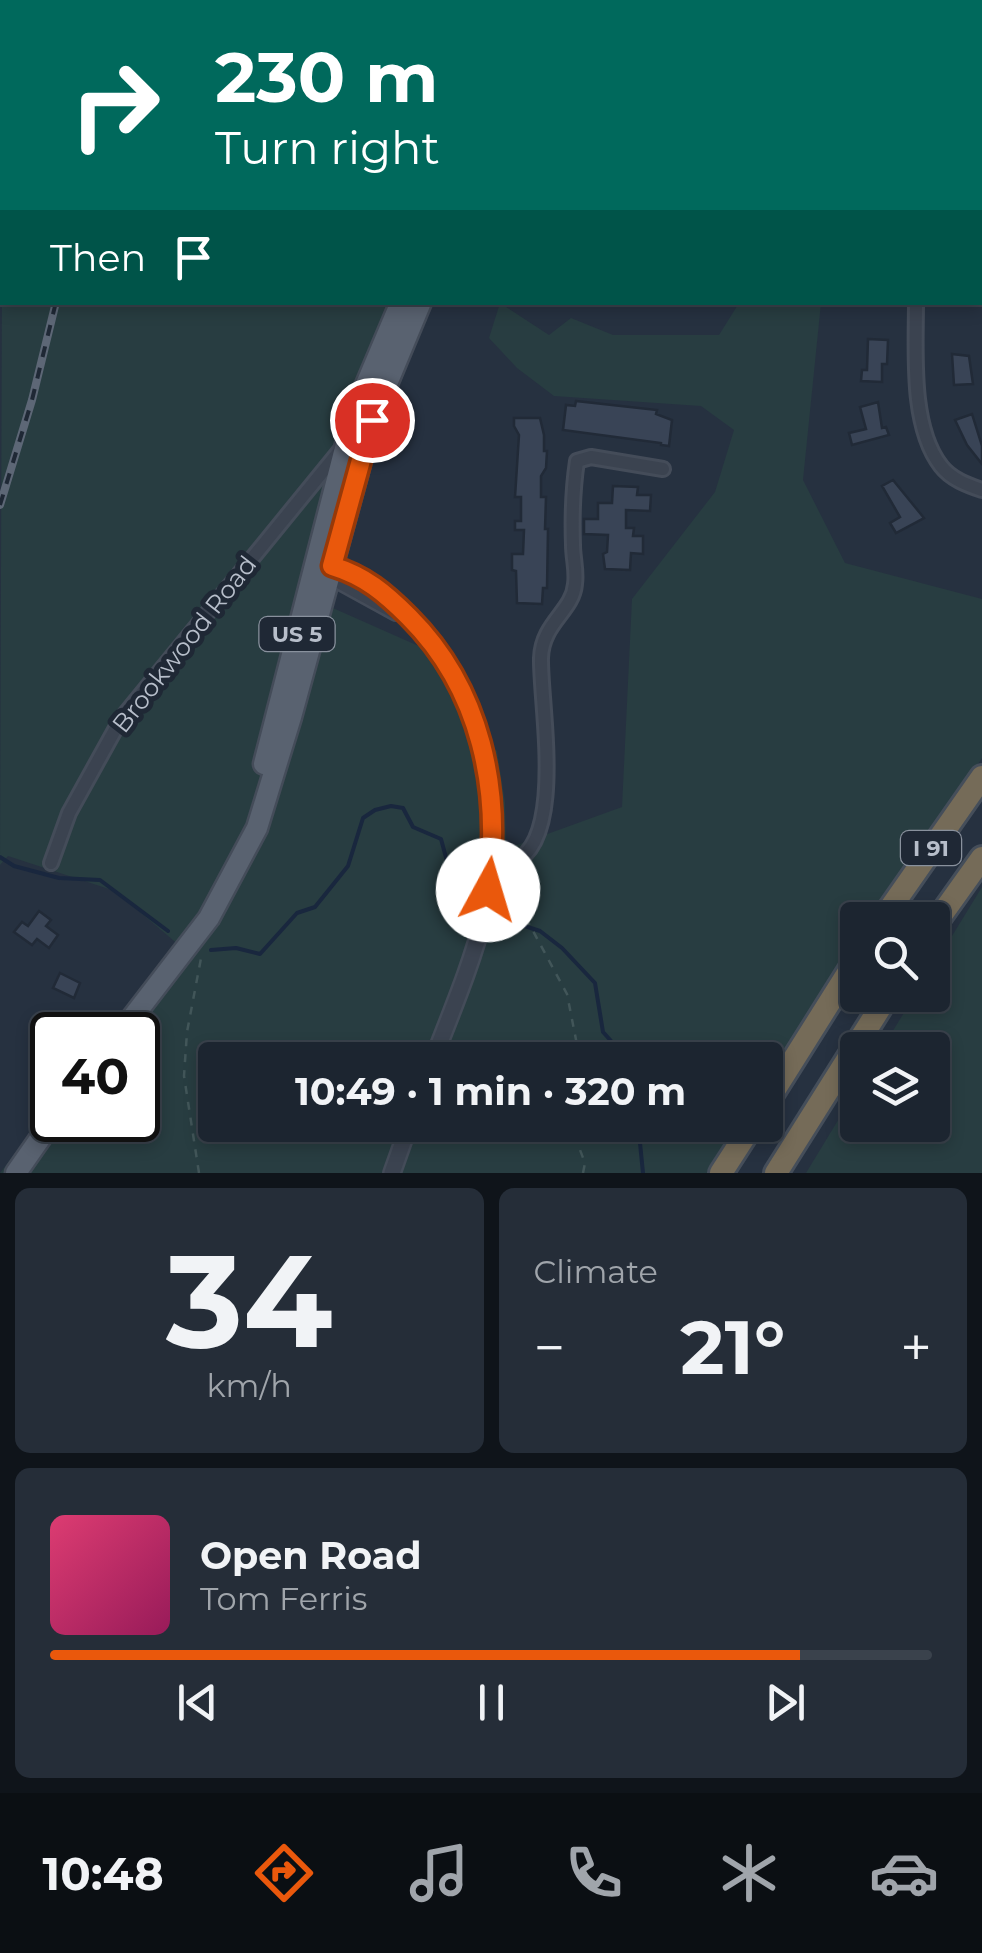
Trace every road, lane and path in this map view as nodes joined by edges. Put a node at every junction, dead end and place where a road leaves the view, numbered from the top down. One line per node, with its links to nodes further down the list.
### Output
1 (400, 305): 4 (main road, US 5)
2 (420, 305): 7 (main road, US 5)
3 (916, 305): 6 (street)
4 (346, 442): 7 (main road, US 5); 10 (street, Brookwood Road)
5 (663, 469): 11 (street)
6 (982, 490)
7 (326, 569): 11 (street); 16 (main road, US 5)
8 (982, 777): 12 (highway, I 91)
9 (982, 858): 13 (highway, I 91)
10 (50, 863)
11 (498, 864): 18 (street); 19 (path)
12 (895, 902)
13 (950, 903)
14 (202, 953): 26 (path)
15 (840, 986): 20 (highway)
16 (137, 1012)
17 (877, 1012): 30 (highway)
18 (439, 1042)
19 (576, 1042)
20 (783, 1076)
21 (38, 1142): 25 (main road)
22 (403, 1142): 27 (street)
23 (578, 1142): 28 (path)
24 (741, 1142): 29 (highway)
25 (16, 1173)
26 (199, 1173)
27 (392, 1173)
28 (583, 1173)
29 (721, 1173)
30 (776, 1173)

